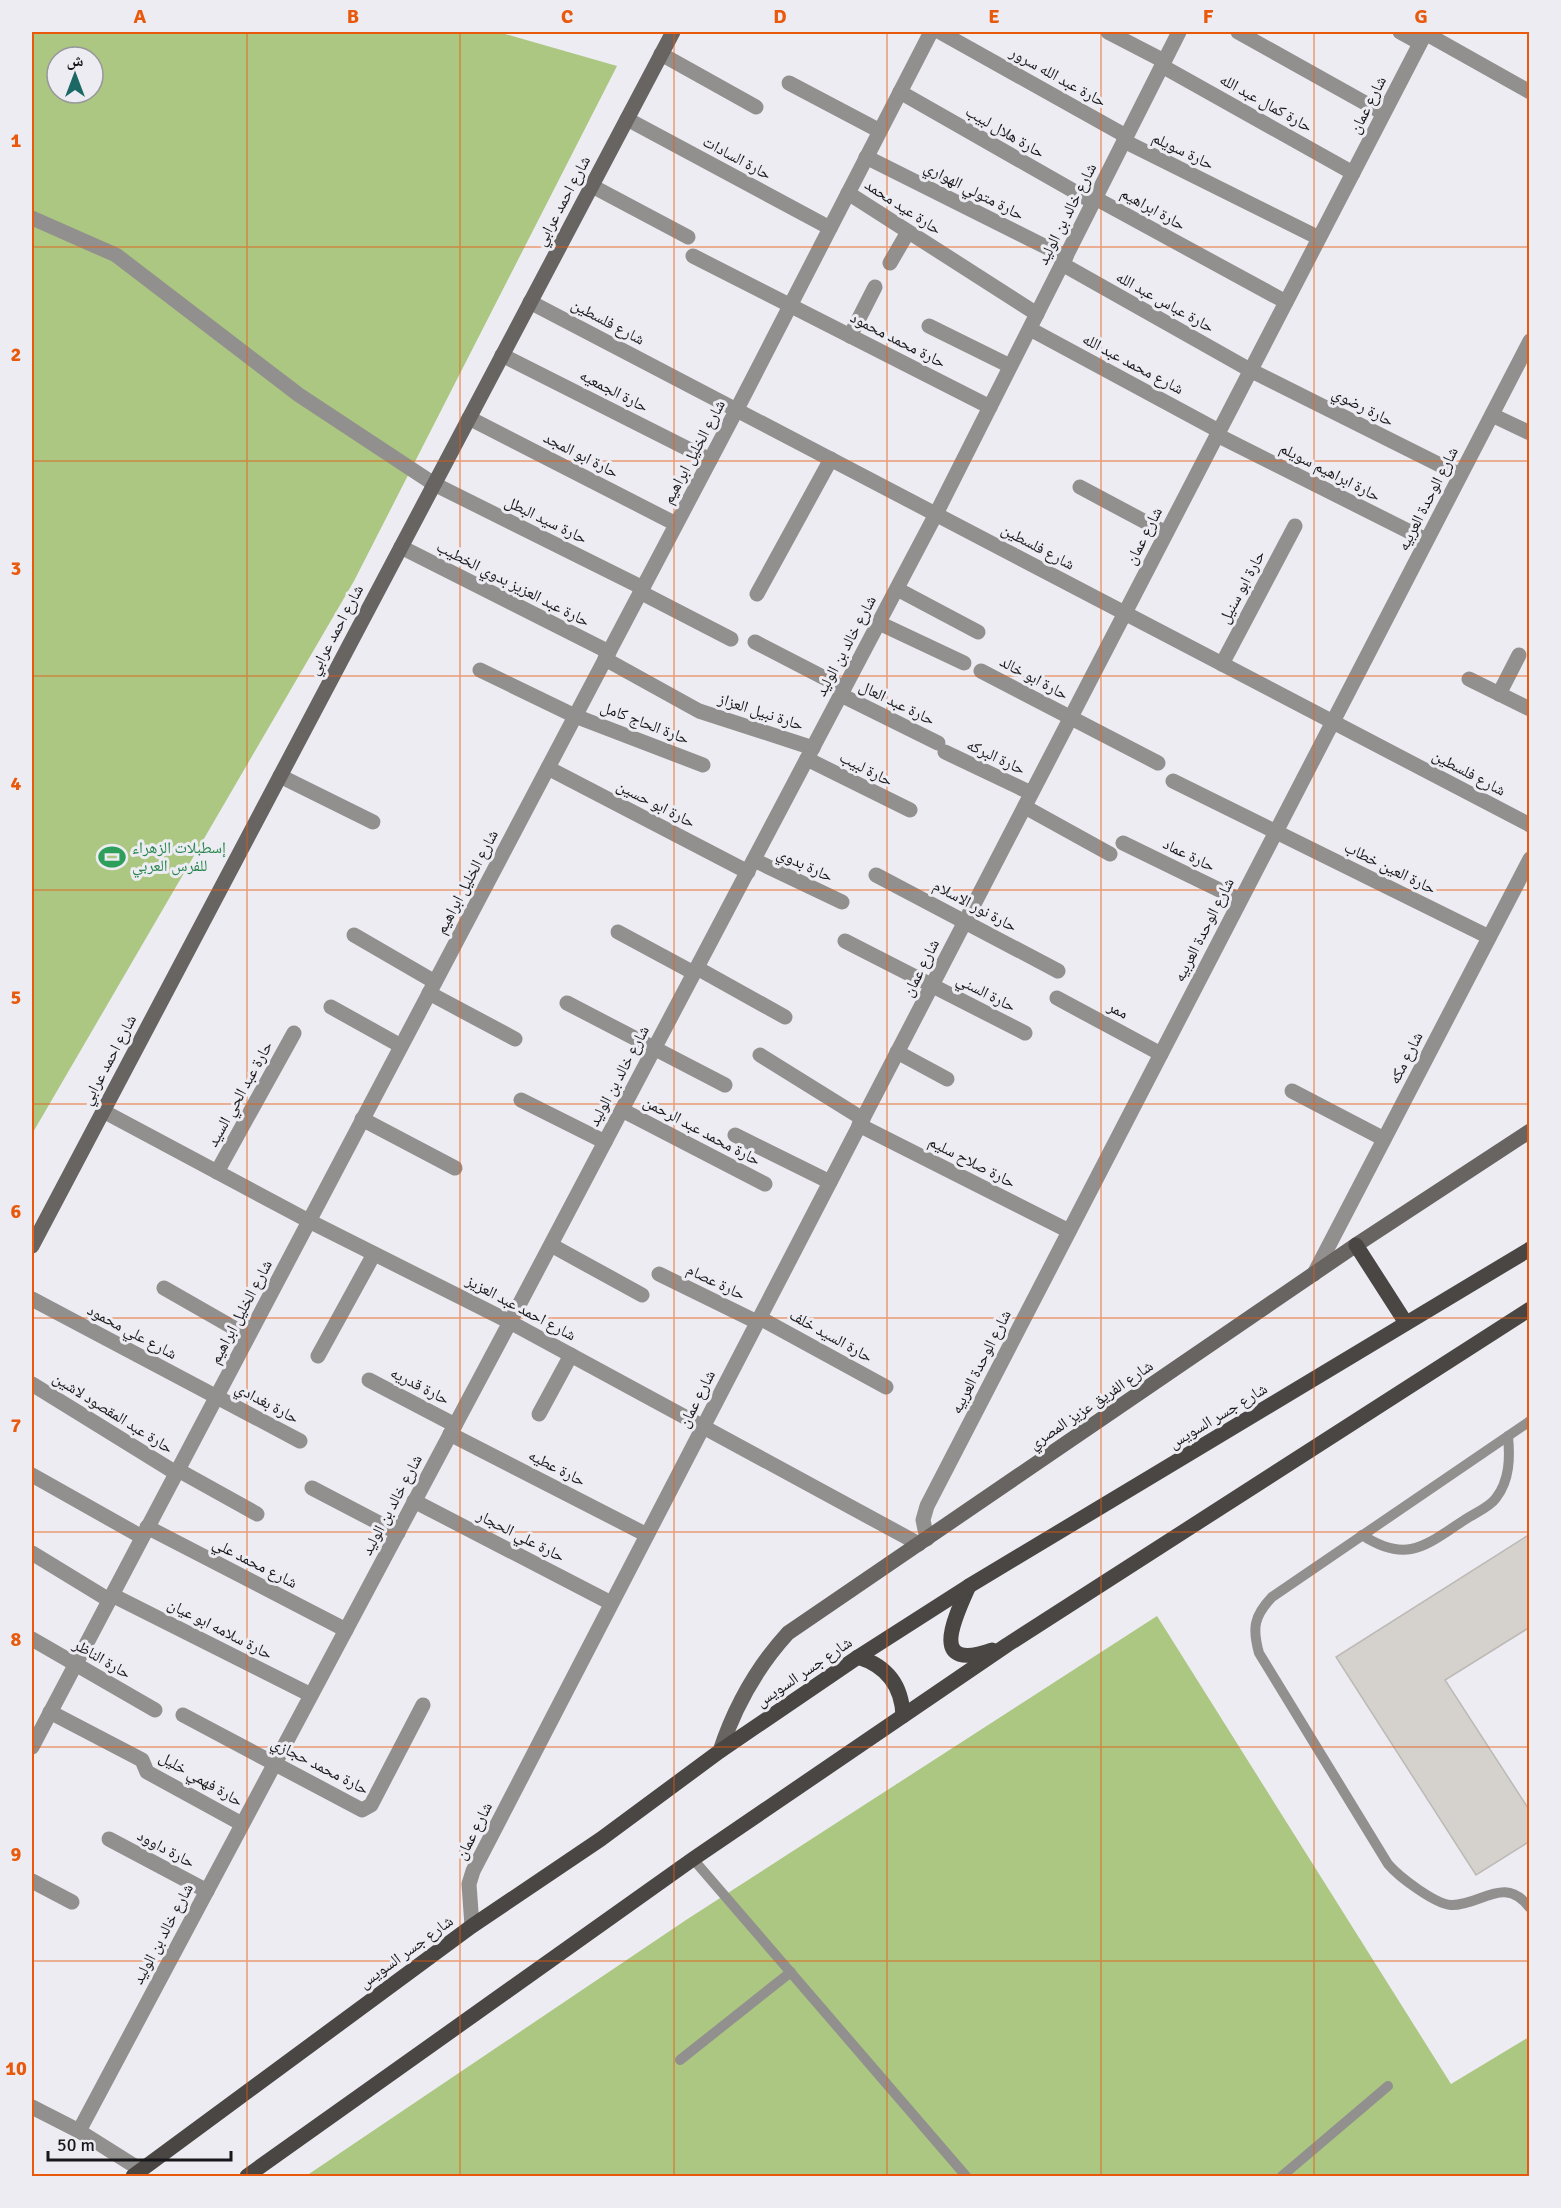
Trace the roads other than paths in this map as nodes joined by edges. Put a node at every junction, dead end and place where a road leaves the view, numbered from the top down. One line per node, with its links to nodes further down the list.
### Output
1 (673, 32): 9 (street, شارع احمد عرابي)
2 (931, 32): 12 (street, شارع الخليل ابراهيم)
3 (940, 32): 18 (street, حارة عبد الله سرور)
4 (1108, 32): 10 (street, حارة كمال عبد الله)
5 (1179, 32): 10 (street, شارع خالد بن الوليد)
6 (1238, 32): 15 (street)
7 (1400, 32): 8 (street)
8 (1424, 36): 13 (street); 15 (street, شارع عمان)
9 (661, 54): 14 (street); 16 (street, شارع احمد عرابي)
10 (1163, 63): 18 (street, شارع خالد بن الوليد); 20 (street, حارة كمال عبد الله)
11 (789, 83): 17 (street)
12 (900, 92): 17 (street, شارع الخليل ابراهيم); 23 (street, حارة هلال لبيب)
13 (1530, 92)
14 (756, 107)
15 (1383, 113): 20 (street, شارع عمان)
16 (627, 119): 21 (street, شارع احمد عرابي); 25 (street, حارة السادات)
17 (880, 131): 19 (street, شارع الخليل ابراهيم)
18 (1125, 139): 23 (street, شارع خالد بن الوليد); 28 (street, حارة سويلم)
19 (866, 157): 22 (street, شارع الخليل ابراهيم); 30 (street, حارة متولي الهواري)
20 (1353, 173): 28 (street, شارع عمان)
21 (592, 186): 27 (street); 33 (street, شارع احمد عرابي)
22 (848, 193): 25 (street, شارع الخليل ابراهيم); 26 (street, حارة عيد محمد)
23 (1094, 200): 30 (street, شارع خالد بن الوليد); 34 (street, حارة ابراهيم)
24 (32, 218): 53 (street, حارة سيد البطل)
25 (830, 228): 35 (street, شارع الخليل ابراهيم)
26 (908, 232): 31 (street); 36 (street, حارة عيد محمد)
27 (688, 237)
28 (1319, 238): 34 (street, شارع عمان)
29 (693, 256): 35 (street, حارة محمد محمود)
30 (1064, 261): 36 (street, شارع خالد بن الوليد); 43 (street, حارة عباس عبد الله)
31 (890, 263)
32 (875, 287): 39 (street)
33 (530, 302): 41 (street, شارع احمد عرابي); 45 (street, شارع فلسطين)
34 (1286, 302): 43 (street, شارع عمان)
35 (790, 305): 39 (street, حارة محمد محمود); 45 (street, شارع الخليل ابراهيم)
36 (1037, 314): 38 (street, شارع خالد بن الوليد)
37 (929, 326): 42 (street)
38 (1029, 329): 42 (street, شارع خالد بن الوليد); 48 (street, شارع محمد عبد الله)
39 (850, 336): 44 (street, حارة محمد محمود)
40 (1528, 350): 46 (street, شارع الوحدة العربيه)
41 (502, 355): 47 (street, شارع احمد عرابي); 51 (street, حارة الجمعيه)
42 (1010, 366): 44 (street, شارع خالد بن الوليد)
43 (1251, 370): 48 (street, شارع عمان); 52 (street, حارة رضوي)
44 (990, 407): 55 (street, شارع خالد بن الوليد)
45 (737, 410): 50 (street, شارع فلسطين); 51 (street, شارع الخليل ابراهيم)
46 (1492, 415): 49 (street); 52 (street, شارع الوحدة العربيه)
47 (469, 418): 53 (street, شارع احمد عرابي); 56 (street, حارة ابو المجد)
48 (1218, 433): 58 (street, شارع عمان); 59 (street, حارة ابراهيم سويلم)
49 (1530, 433)
50 (831, 459): 55 (street, شارع فلسطين); 63 (street)
51 (710, 460): 56 (street, شارع الخليل ابراهيم)
52 (1460, 475): 59 (street, شارع الوحدة العربيه)
53 (434, 484): 60 (street, شارع احمد عرابي); 62 (street, حارة سيد البطل)
54 (1080, 487): 58 (street)
55 (936, 514): 61 (street, شارع خالد بن الوليد); 64 (street, شارع فلسطين)
56 (676, 524): 62 (street, شارع الخليل ابراهيم)
57 (1294, 526): 72 (street, حارة ابو سنيل)
58 (1166, 533): 64 (street, شارع عمان)
59 (1426, 540): 82 (street, شارع الوحدة العربيه)
60 (401, 547): 70 (street, حارة عبد العزيز بدوي الخطيب); 88 (street, شارع احمد عرابي)
61 (897, 589): 65 (street, شارع خالد بن الوليد); 66 (street)
62 (641, 590): 67 (street, حارة سيد البطل); 70 (street, شارع الخليل ابراهيم)
63 (757, 594)
64 (1125, 613): 72 (street, شارع فلسطين); 81 (street, شارع عمان)
65 (879, 623): 71 (street); 76 (street, شارع خالد بن الوليد)
66 (978, 632)
67 (731, 639)
68 (755, 642): 76 (street, حارة عبد العال)
69 (1519, 655): 77 (street)
70 (607, 656): 79 (street, حارة عبد العزيز بدوي الخطيب); 80 (street, شارع الخليل ابراهيم)
71 (964, 663)
72 (1222, 664): 82 (street, شارع فلسطين)
73 (480, 670): 80 (street, حارة الحاج كامل)
74 (981, 670): 81 (street, حارة ابو خالد)
75 (1469, 679): 77 (street)
76 (843, 692): 83 (street, حارة عبد العال); 84 (street, شارع خالد بن الوليد)
77 (1499, 694): 78 (street)
78 (1530, 709)
79 (699, 711): 84 (street, حارة نبيل العزاز)
80 (575, 716): 86 (street, حارة الحاج كامل); 87 (street, شارع الخليل ابراهيم)
81 (1070, 718): 85 (street, حارة ابو خالد); 90 (street, شارع عمان)
82 (1333, 722): 93 (street, شارع فلسطين); 94 (street, شارع الوحدة العربيه)
83 (941, 748): 90 (street, حارة البركه)
84 (810, 754): 91 (street, حارة لبيب); 98 (street, شارع خالد بن الوليد)
85 (1158, 763)
86 (703, 765)
87 (548, 768): 98 (street, حارة ابو حسين); 110 (street, شارع الخليل ابراهيم)
88 (280, 776): 92 (street); 128 (street, شارع احمد عرابي)
89 (1173, 781): 94 (street, حارة العين خطاب)
90 (1028, 800): 96 (street, حارة البركه); 102 (street, شارع عمان)
91 (910, 810)
92 (373, 822)
93 (1530, 825)
94 (1275, 832): 100 (street, شارع الوحدة العربيه); 105 (street, حارة العين خطاب)
95 (1123, 843): 100 (street, حارة عماد)
96 (1110, 854)
97 (1530, 859): 105 (street, شارع مكه)
98 (751, 866): 101 (street, حارة بدوي); 107 (street, شارع خالد بن الوليد)
99 (876, 875): 102 (street, حارة نور الاسلام)
100 (1240, 900): 121 (street, شارع الوحدة العربيه)
101 (842, 902)
102 (965, 920): 108 (street, حارة نور الاسلام); 109 (street, شارع عمان)
103 (618, 932): 107 (street)
104 (354, 935): 110 (street)
105 (1489, 937): 133 (street, شارع مكه)
106 (845, 941): 109 (street, حارة السني)
107 (696, 970): 114 (street); 119 (street, شارع خالد بن الوليد)
108 (1058, 970)
109 (932, 986): 116 (street, حارة السني); 120 (street, شارع عمان)
110 (432, 987): 117 (street); 118 (street, شارع الخليل ابراهيم)
111 (1057, 998): 121 (street, ممر)
112 (567, 1003): 119 (street)
113 (331, 1007): 118 (street)
114 (784, 1017)
115 (294, 1033): 136 (street, حارة عبد الحي السيد)
116 (1024, 1033)
117 (515, 1039)
118 (401, 1046): 129 (street, شارع الخليل ابراهيم)
119 (654, 1048): 124 (street); 127 (street, شارع خالد بن الوليد)
120 (897, 1052): 123 (street); 130 (street, شارع عمان)
121 (1161, 1054): 140 (street, شارع الوحدة العربيه)
122 (759, 1055): 130 (street, حارة صلاح سليم)
123 (947, 1079)
124 (725, 1084)
125 (1292, 1091): 133 (street)
126 (520, 1100): 134 (street)
127 (622, 1110): 134 (street, شارع خالد بن الوليد); 138 (street, حارة محمد عبد الرحمن)
128 (103, 1111): 136 (street, شارع احمد عبد العزيز); 143 (street, شارع احمد عرابي)
129 (362, 1119): 135 (street); 139 (street, شارع الخليل ابراهيم)
130 (861, 1122): 137 (street, شارع عمان); 140 (street, حارة صلاح سليم)
131 (1530, 1131): 142 (street, شارع الفريق عزيز المصري)
132 (735, 1135): 137 (street)
133 (1384, 1139): 147 (street, شارع مكه)
134 (605, 1142): 141 (street, شارع خالد بن الوليد)
135 (455, 1168)
136 (217, 1172): 139 (street, شارع احمد عبد العزيز)
137 (830, 1182): 152 (street, شارع عمان)
138 (765, 1184)
139 (309, 1221): 145 (street, شارع احمد عبد العزيز); 155 (street, شارع الخليل ابراهيم)
140 (1069, 1231): 177 (street, شارع الوحدة العربيه)
141 (550, 1245): 149 (street); 153 (street, شارع خالد بن الوليد)
142 (1356, 1245): 147 (street, شارع الفريق عزيز المصري); 154 (main road)
143 (32, 1246)
144 (1530, 1249): 154 (main road, شارع جسر السويس)
145 (374, 1254): 153 (street, شارع احمد عبد العزيز); 157 (street)
146 (659, 1274): 152 (street, حارة عصام)
147 (1314, 1274): 177 (street, شارع الفريق عزيز المصري)
148 (164, 1288): 155 (street)
149 (642, 1295)
150 (32, 1299): 161 (street, شارع علي محمود)
151 (1530, 1309): 184 (main road)
152 (758, 1320): 160 (street, حارة السيد خلف); 164 (street, شارع عمان)
153 (510, 1322): 156 (street, شارع احمد عبد العزيز); 165 (street, شارع خالد بن الوليد)
154 (1406, 1323): 179 (main road, شارع جسر السويس)
155 (248, 1336): 161 (street, شارع الخليل ابراهيم)
156 (571, 1355): 162 (street); 164 (street, شارع احمد عبد العزيز)
157 (318, 1356)
158 (369, 1380): 165 (street, حارة قدريه)
159 (32, 1384): 168 (street, حارة عبد المقصود لاشين)
160 (886, 1387)
161 (216, 1397): 167 (street, حارة بغدادي); 168 (street, شارع الخليل ابراهيم)
162 (538, 1414)
163 (1530, 1421): 166 (lane)
164 (703, 1428): 175 (street, شارع عمان); 177 (street, شارع احمد عبد العزيز)
165 (453, 1429): 171 (street, شارع خالد بن الوليد); 175 (street, حارة عطيه)
166 (1508, 1436): 176 (lane); 176 (lane)
167 (300, 1441)
168 (177, 1472): 172 (street, حارة عبد المقصود لاشين); 173 (street, شارع الخليل ابراهيم)
169 (32, 1475): 173 (street, شارع محمد علي)
170 (312, 1488): 174 (street)
171 (414, 1501): 174 (street, شارع خالد بن الوليد); 181 (street, حارة علي الحجار)
172 (257, 1514)
173 (145, 1532): 180 (street, شارع الخليل ابراهيم); 182 (street, شارع محمد علي)
174 (398, 1533): 182 (street, شارع خالد بن الوليد)
175 (647, 1535): 181 (street, شارع عمان)
176 (1362, 1535): 202 (lane)
177 (923, 1541): 194 (street, شارع الفريق عزيز المصري)
178 (32, 1553): 180 (street, حارة سلامه ابو عيان)
179 (969, 1586): 184 (main road); 185 (main road, شارع جسر السويس)
180 (110, 1597): 186 (street, شارع الخليل ابراهيم); 187 (street, حارة سلامه ابو عيان)
181 (612, 1604): 203 (street, شارع عمان)
182 (346, 1630): 187 (street, شارع خالد بن الوليد)
183 (32, 1639): 186 (street, حارة الناظر)
184 (1007, 1645): 191 (main road)
185 (858, 1657): 191 (main road); 194 (main road, شارع جسر السويس)
186 (75, 1664): 189 (street, حارة الناظر); 192 (street, شارع الخليل ابراهيم)
187 (311, 1695): 195 (street, شارع خالد بن الوليد)
188 (423, 1705): 195 (street, حارة محمد حجازي)
189 (155, 1710)
190 (183, 1715): 195 (street, حارة محمد حجازي)
191 (903, 1716): 198 (main road)
192 (42, 1718): 193 (street, شارع الخليل ابراهيم); 196 (street, حارة فهمي خليل)
193 (32, 1747)
194 (720, 1751): 203 (main road, شارع جسر السويس)
195 (274, 1764): 196 (street, شارع خالد بن الوليد)
196 (242, 1824): 200 (street, شارع خالد بن الوليد)
197 (109, 1839): 200 (street, حارة داوود)
198 (693, 1859): 204 (lane); 211 (main road)
199 (32, 1881): 201 (street)
200 (207, 1890): 208 (street, شارع خالد بن الوليد)
201 (72, 1902)
202 (1530, 1908)
203 (472, 1926): 209 (main road, شارع جسر السويس)
204 (790, 1972): 205 (lane); 212 (lane)
205 (680, 2060)
206 (1388, 2086): 210 (lane)
207 (32, 2107): 208 (street)
208 (79, 2131): 209 (street)
209 (137, 2173)
210 (1289, 2175)
211 (247, 2176)
212 (966, 2176)

